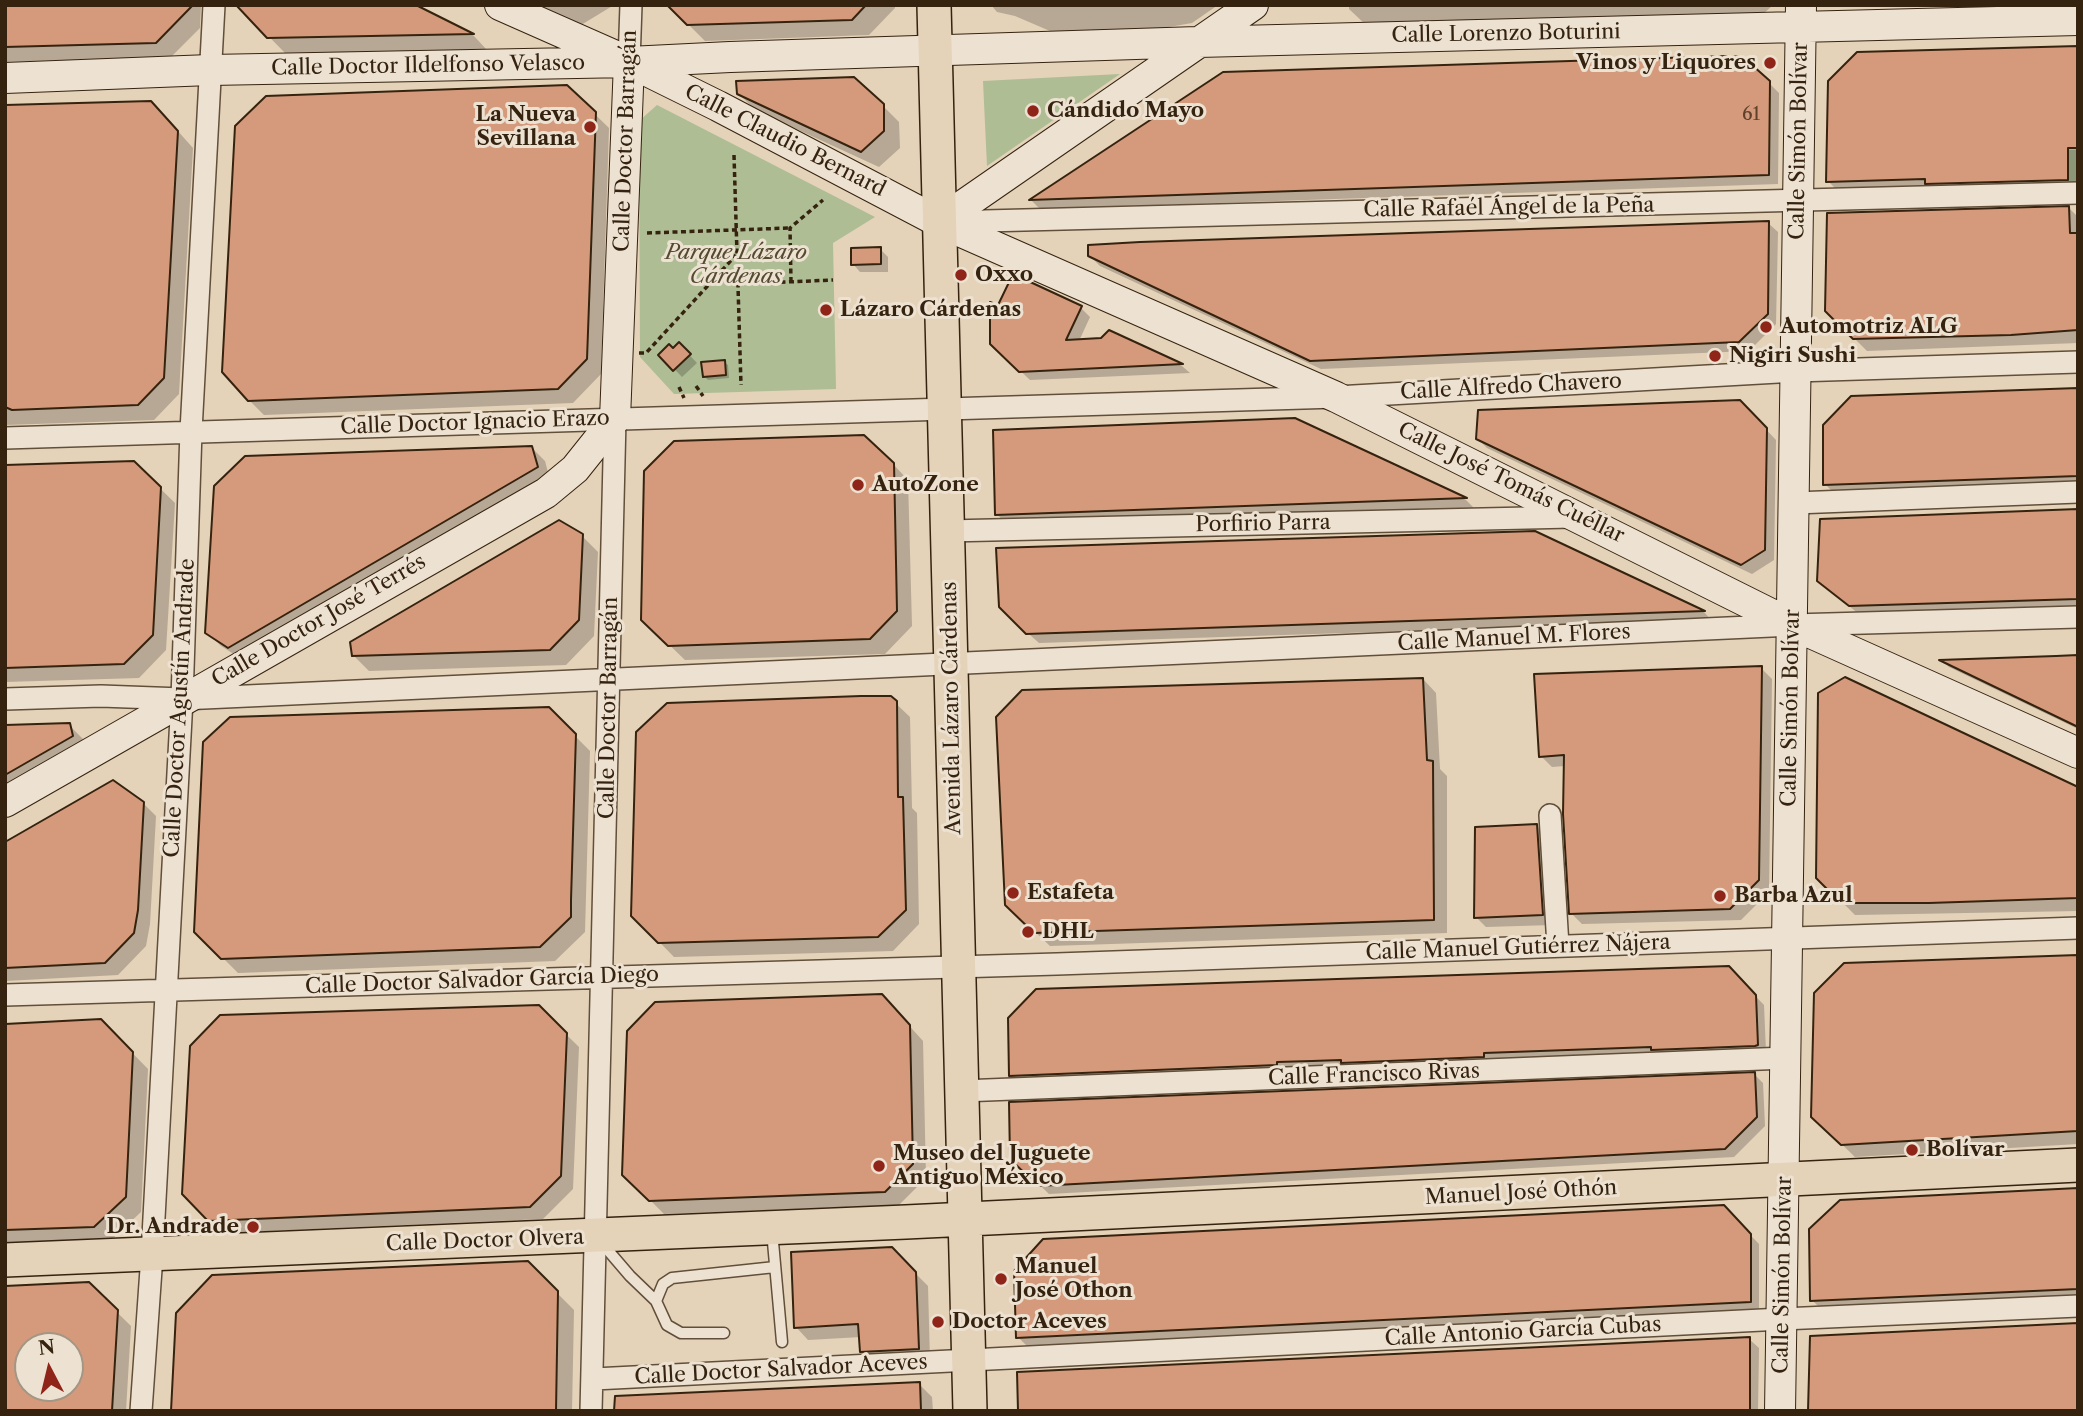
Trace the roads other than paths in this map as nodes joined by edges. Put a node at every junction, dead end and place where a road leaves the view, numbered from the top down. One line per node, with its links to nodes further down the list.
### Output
1 (214, 5): 13 (street, Calle Doctor Agustín Andrade)
2 (500, 5): 12 (street, Calle Claudio Bernard)
3 (631, 5): 12 (street, Calle Doctor Barragán)
4 (934, 5): 10 (main road, Avenida Lázaro Cárdenas)
5 (1253, 5): 9 (street)
6 (1956, 14): 7 (street, Calle Lorenzo Boturini); 8 (street, Calle Lorenzo Boturini)
7 (1801, 16): 9 (street, Calle Lorenzo Boturini); 17 (street, Calle Simón Bolívar)
8 (2078, 20)
9 (1198, 42): 10 (street, Calle Lorenzo Boturini); 18 (street)
10 (935, 50): 11 (street, Calle Doctor Ildelfonso Velasco); 18 (main road, Avenida Lázaro Cárdenas)
11 (730, 57): 12 (street, Calle Doctor Ildelfonso Velasco); 15 (street)
12 (629, 62): 13 (street, Calle Doctor Ildelfonso Velasco); 15 (street, Calle Claudio Bernard); 23 (street, Calle Doctor Barragán)
13 (210, 70): 14 (street, Calle Doctor Ildelfonso Velasco); 24 (street, Calle Doctor Agustín Andrade)
14 (5, 78)
15 (718, 106): 18 (street, Calle Claudio Bernard)
16 (2078, 193): 17 (street, Calle Rafaél Ángel de la Peña)
17 (1798, 201): 18 (street, Calle Rafaél Ángel de la Peña); 20 (street, Calle Simón Bolívar)
18 (939, 222): 21 (street, Calle José Tomás Cuéllar); 22 (main road, Avenida Lázaro Cárdenas)
19 (2078, 362): 20 (street, Calle Alfredo Chavero)
20 (1796, 371): 21 (street, Calle Alfredo Chavero); 27 (street, Calle Simón Bolívar)
21 (1336, 397): 22 (street, Calle Alfredo Chavero); 28 (street, Calle José Tomás Cuéllar)
22 (944, 410): 23 (street, Calle Doctor Ignacio Erazo); 29 (main road, Avenida Lázaro Cárdenas)
23 (615, 419): 24 (street, Calle Doctor Ignacio Erazo); 33 (street, Calle Doctor Barragán); 35 (street, Calle Doctor José Terrés)
24 (191, 432): 25 (street, Calle Doctor Ignacio Erazo); 35 (street, Calle Doctor Agustín Andrade)
25 (5, 438)
26 (2078, 492): 27 (street)
27 (1795, 503): 31 (street, Calle Simón Bolívar)
28 (1579, 517): 29 (street, Porfirio Parra); 31 (street, Calle José Tomás Cuéllar)
29 (947, 531): 32 (main road, Avenida Lázaro Cárdenas)
30 (2078, 617): 31 (street, Calle Manuel M. Flores)
31 (1793, 625): 32 (street, Calle Manuel M. Flores); 36 (street, Calle José Tomás Cuéllar); 40 (street, Calle Simón Bolívar)
32 (951, 664): 33 (street, Calle Manuel M. Flores); 42 (main road, Avenida Lázaro Cárdenas)
33 (610, 679): 35 (street, Calle Manuel M. Flores); 43 (street, Calle Doctor Barragán)
34 (5, 699): 35 (street, Calle Manuel M. Flores)
35 (182, 699): 37 (street, Calle Doctor José Terrés); 44 (street, Calle Doctor Agustín Andrade)
36 (2078, 753)
37 (5, 802)
38 (1550, 815): 41 (street)
39 (2078, 928): 40 (street, Calle Manuel Gutiérrez Nájera)
40 (1787, 938): 41 (street, Calle Manuel Gutiérrez Nájera); 46 (street, Calle Simón Bolívar)
41 (1558, 946): 42 (street, Calle Manuel Gutiérrez Nájera)
42 (959, 967): 43 (street, Calle Doctor Salvador García Diego); 47 (main road, Avenida Lázaro Cárdenas)
43 (603, 977): 44 (street, Calle Doctor Salvador García Diego); 52 (street, Calle Doctor Barragán)
44 (166, 991): 45 (street, Calle Doctor Salvador García Diego); 53 (street, Calle Doctor Agustín Andrade)
45 (5, 995)
46 (1786, 1058): 47 (street, Calle Francisco Rivas); 49 (street, Calle Simón Bolívar)
47 (962, 1091): 50 (main road, Avenida Lázaro Cárdenas)
48 (2078, 1165): 49 (main road, Manuel José Othón)
49 (1784, 1180): 50 (main road, Manuel José Othón); 58 (street, Calle Simón Bolívar)
50 (965, 1220): 51 (main road, Calle Doctor Olvera); 61 (main road, Avenida Lázaro Cárdenas)
51 (772, 1228): 52 (main road, Calle Doctor Olvera); 55 (lane)
52 (596, 1236): 53 (main road, Calle Doctor Olvera); 56 (lane); 62 (street, Calle Doctor Barragán)
53 (152, 1255): 54 (main road, Calle Doctor Olvera); 63 (street, Calle Doctor Agustín Andrade)
54 (5, 1261)
55 (775, 1267): 56 (lane); 60 (lane)
56 (656, 1301): 59 (lane)
57 (2078, 1306): 58 (street, Calle Antonio García Cubas)
58 (1782, 1319): 61 (street, Calle Antonio García Cubas); 66 (street, Calle Simón Bolívar)
59 (724, 1333)
60 (782, 1342)
61 (968, 1360): 62 (street, Calle Doctor Salvador Aceves); 65 (main road, Avenida Lázaro Cárdenas)
62 (594, 1379): 64 (street, Calle Doctor Barragán)
63 (142, 1411)
64 (591, 1411)
65 (970, 1411)
66 (1780, 1411)

